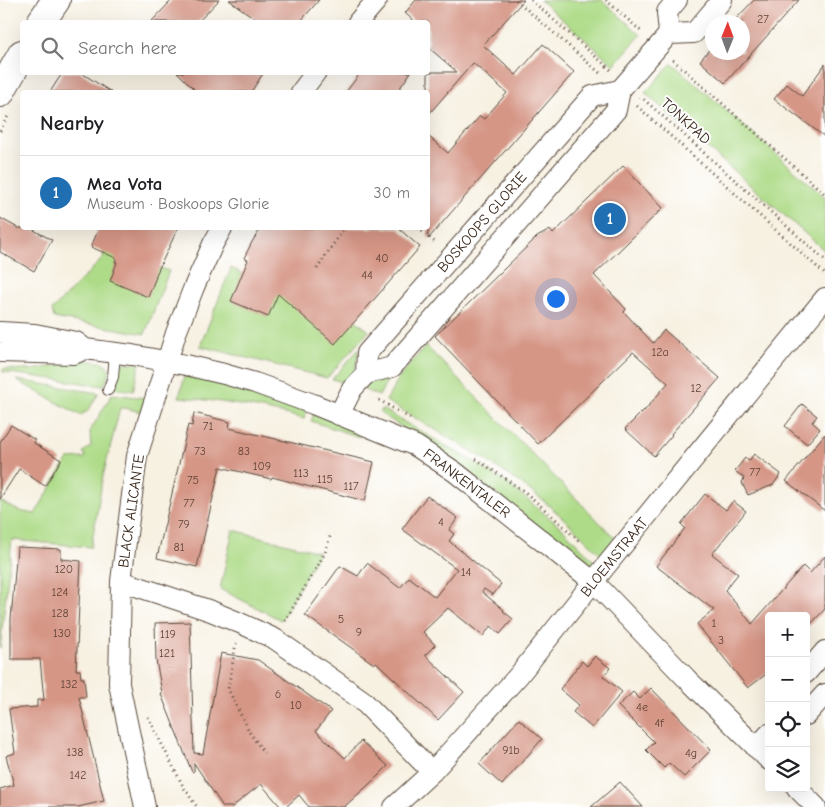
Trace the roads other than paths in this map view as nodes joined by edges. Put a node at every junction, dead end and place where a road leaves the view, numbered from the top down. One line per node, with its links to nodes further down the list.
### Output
1 (56, 0): 5 (main road)
2 (377, 0): 6 (street)
3 (677, 0): 7 (street)
4 (722, 0): 7 (street)
5 (42, 20)
6 (360, 20)
7 (663, 41): 10 (street, BOSKOOPS GLORIE)
8 (20, 58): 12 (main road)
9 (314, 75): 11 (street)
10 (623, 87): 20 (street, BOSKOOPS GLORIE); 20 (street, BOSKOOPS GLORIE)
11 (302, 90)
12 (0, 93)
13 (221, 230): 19 (street, BLACK ALICANTE)
14 (825, 298): 24 (street, BLOEMSTRAAT)
15 (0, 332): 16 (street, FRANKENTALER)
16 (85, 349): 17 (street, FRANKENTALER); 18 (street, FRANKENTALER)
17 (0, 352)
18 (115, 353): 19 (street, FRANKENTALER); 21 (lane)
19 (167, 361): 22 (street, FRANKENTALER); 23 (street, BLACK ALICANTE)
20 (366, 374): 22 (street)
21 (108, 390)
22 (339, 415): 24 (street, FRANKENTALER)
23 (121, 581): 30 (street); 32 (street, BLACK ALICANTE)
24 (594, 582): 29 (street, FRANKENTALER); 30 (street, BLOEMSTRAAT)
25 (825, 652): 26 (street)
26 (810, 669)
27 (825, 694): 28 (street)
28 (810, 711)
29 (765, 747)
30 (432, 772): 33 (street, BLOEMSTRAAT)
31 (801, 792): 34 (street)
32 (145, 807)
33 (394, 807)
34 (816, 807)

